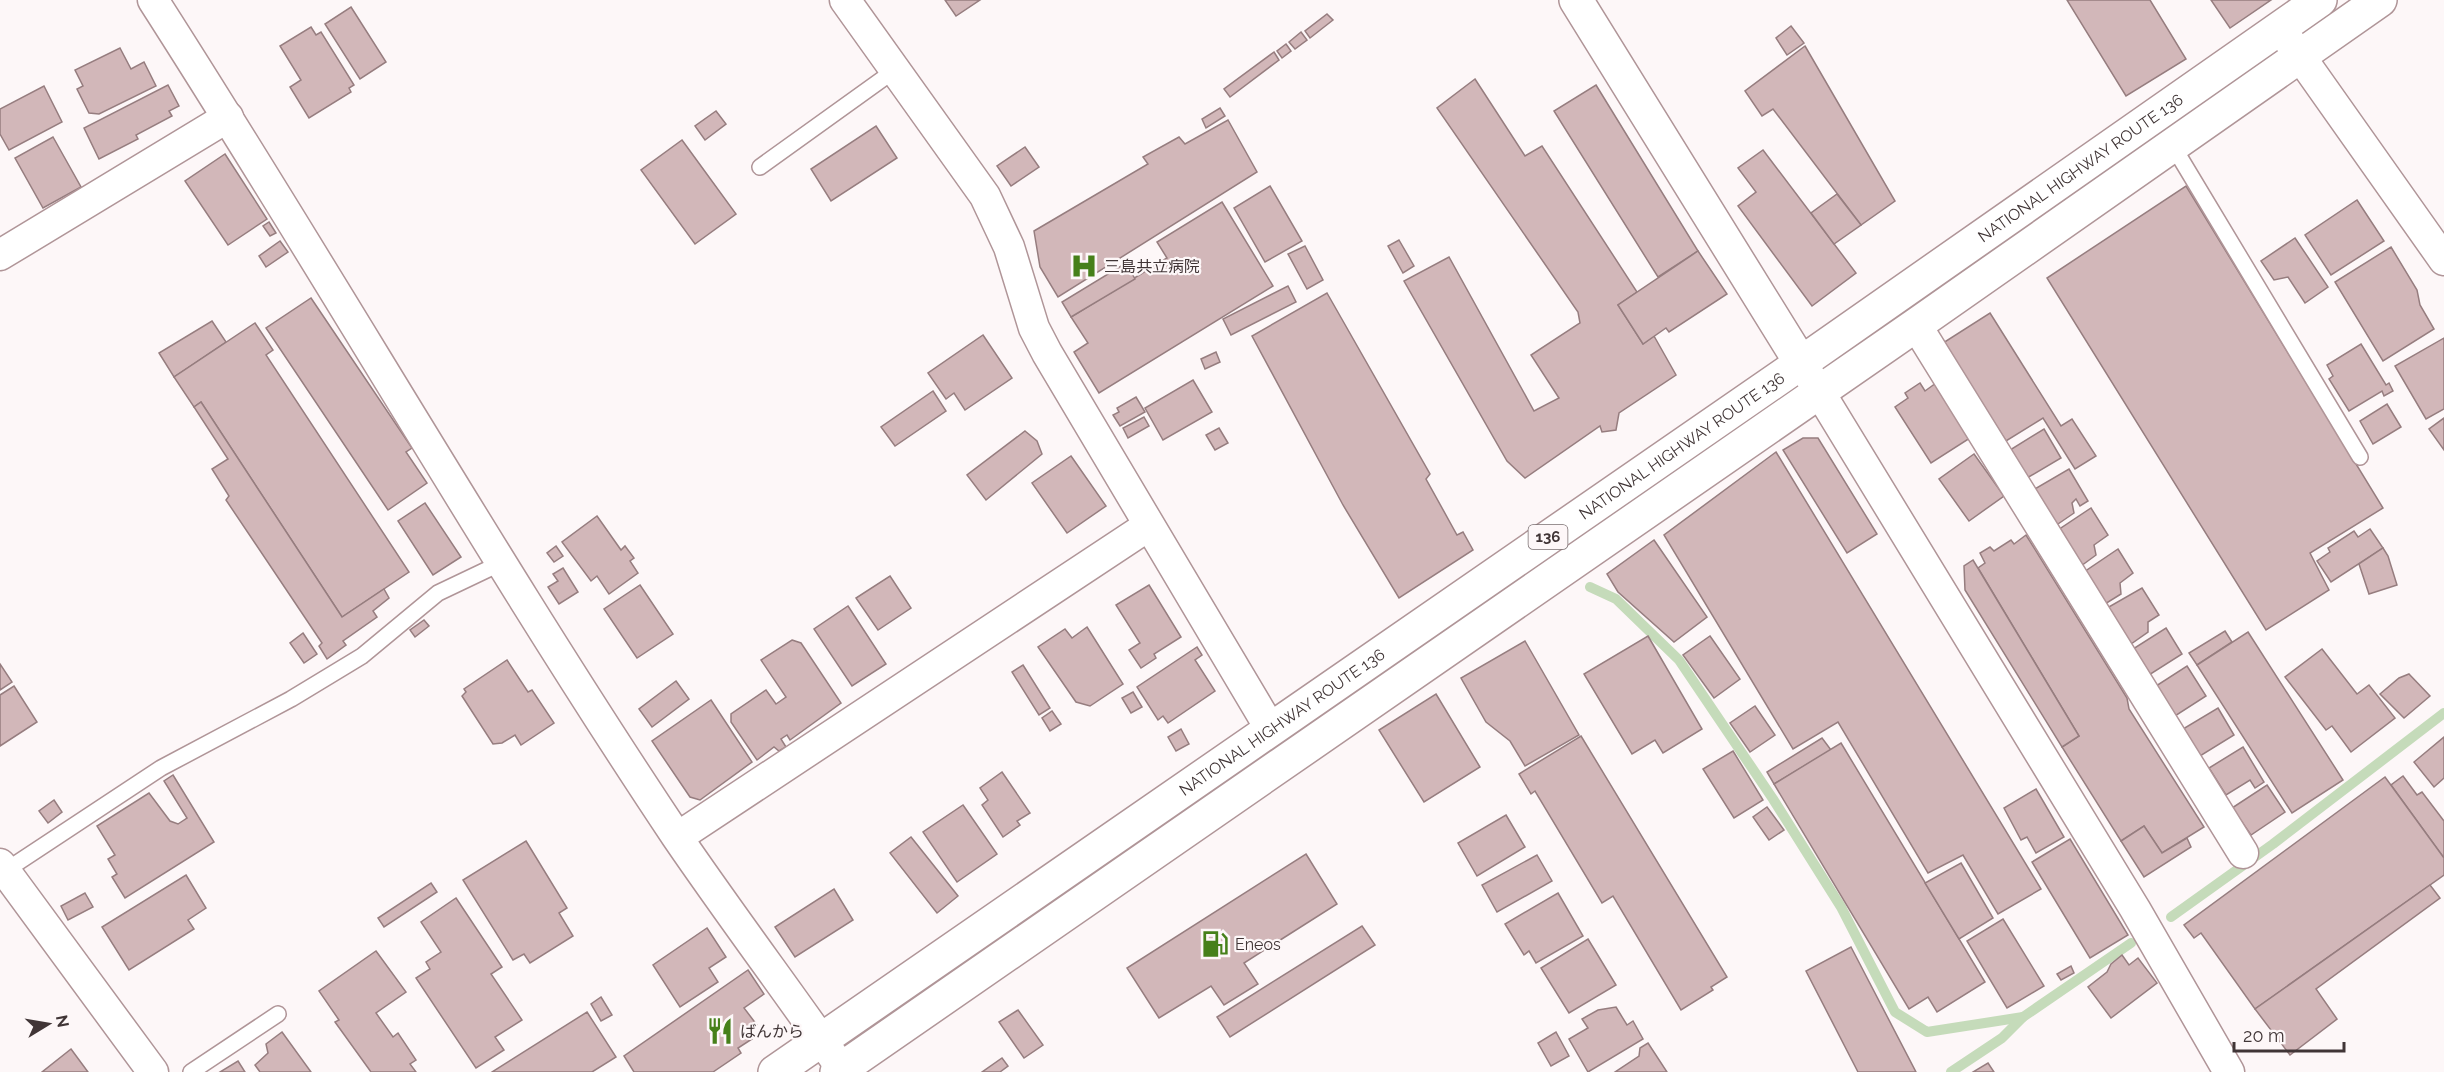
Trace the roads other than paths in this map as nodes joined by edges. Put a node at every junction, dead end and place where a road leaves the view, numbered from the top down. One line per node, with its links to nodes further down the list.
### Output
1 (153, 0): 9 (street)
2 (1576, 0): 15 (main road)
3 (2320, 0): 6 (main road, NATIONAL HIGHWAY ROUTE 136 / 136)
4 (2380, 0): 7 (main road, NATIONAL HIGHWAY ROUTE 136 / 136)
5 (847, 1): 8 (street)
6 (2280, 28): 7 (street); 15 (main road, NATIONAL HIGHWAY ROUTE 136 / 136)
7 (2300, 56): 10 (main road, NATIONAL HIGHWAY ROUTE 136 / 136); 13 (street)
8 (895, 70): 11 (lane); 18 (street)
9 (228, 117): 12 (street); 19 (street)
10 (2173, 146): 14 (main road, NATIONAL HIGHWAY ROUTE 136 / 136); 17 (lane)
11 (760, 167)
12 (0, 255)
13 (2444, 260)
14 (1916, 325): 16 (main road, NATIONAL HIGHWAY ROUTE 136 / 136); 22 (street)
15 (1801, 363): 16 (street); 20 (main road, NATIONAL HIGHWAY ROUTE 136 / 136)
16 (1820, 391): 26 (main road, NATIONAL HIGHWAY ROUTE 136 / 136); 30 (street)
17 (2360, 457)
18 (1148, 526): 20 (street); 21 (street)
19 (501, 562): 21 (street); 23 (lane)
20 (1270, 728): 25 (main road, NATIONAL HIGHWAY ROUTE 136 / 136)
21 (678, 837): 25 (street)
22 (2243, 853)
23 (2, 867): 27 (street)
24 (278, 1014): 28 (lane)
25 (821, 1040): 26 (street); 29 (main road, NATIONAL HIGHWAY ROUTE 136 / 136)
26 (841, 1071)
27 (153, 1072)
28 (191, 1072)
29 (775, 1072)
30 (2229, 1072)

